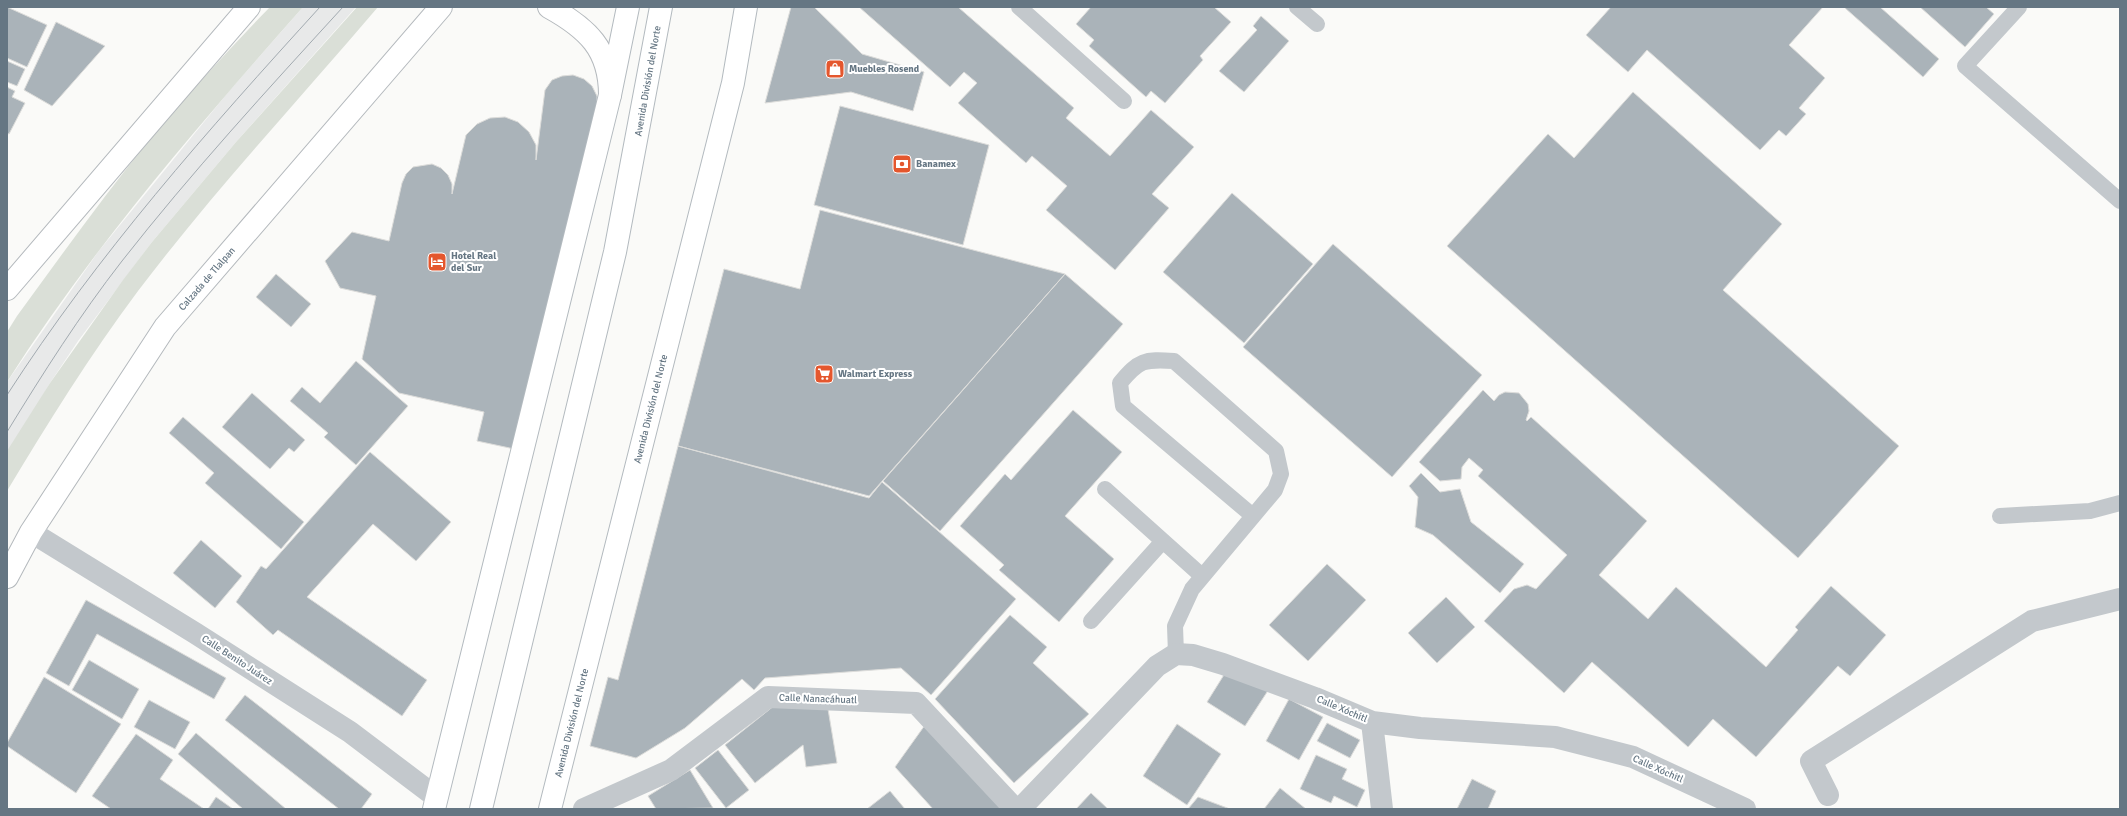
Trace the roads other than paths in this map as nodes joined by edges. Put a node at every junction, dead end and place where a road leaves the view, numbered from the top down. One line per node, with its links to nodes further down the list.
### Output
1 (250, 7): 15 (main road)
2 (456, 7): 10 (main road)
3 (549, 7): 12 (main road)
4 (628, 7): 12 (main road)
5 (661, 7): 30 (main road, Avenida División del Norte)
6 (746, 7): 31 (main road, Avenida División del Norte)
7 (1019, 7): 13 (lane)
8 (1297, 7): 11 (lane)
9 (2018, 7): 14 (lane)
10 (437, 12): 20 (main road, Calzada de Tlalpan)
11 (1317, 24)
12 (610, 95): 29 (main road)
13 (1124, 101)
14 (2120, 201)
15 (7, 289)
16 (1105, 489): 21 (lane)
17 (2120, 503): 19 (lane)
18 (1252, 516): 18 (lane); 23 (lane)
19 (2000, 516)
20 (31, 532): 22 (main road, Calzada de Tlalpan); 29 (street, Calle Benito Juárez)
21 (1163, 541): 23 (lane); 25 (lane)
22 (7, 576)
23 (1202, 576): 26 (lane)
24 (2120, 599): 28 (street)
25 (1091, 621)
26 (1176, 654): 27 (street, Calle Xóchitl); 34 (street)
27 (1372, 722): 35 (street); 36 (street, Calle Xóchitl)
28 (1828, 795)
29 (435, 803)
30 (481, 809)
31 (550, 809)
32 (584, 809): 33 (street, Calle Nanacáhuatl)
33 (1016, 809)
34 (1020, 809)
35 (1382, 809)
36 (1745, 809)

